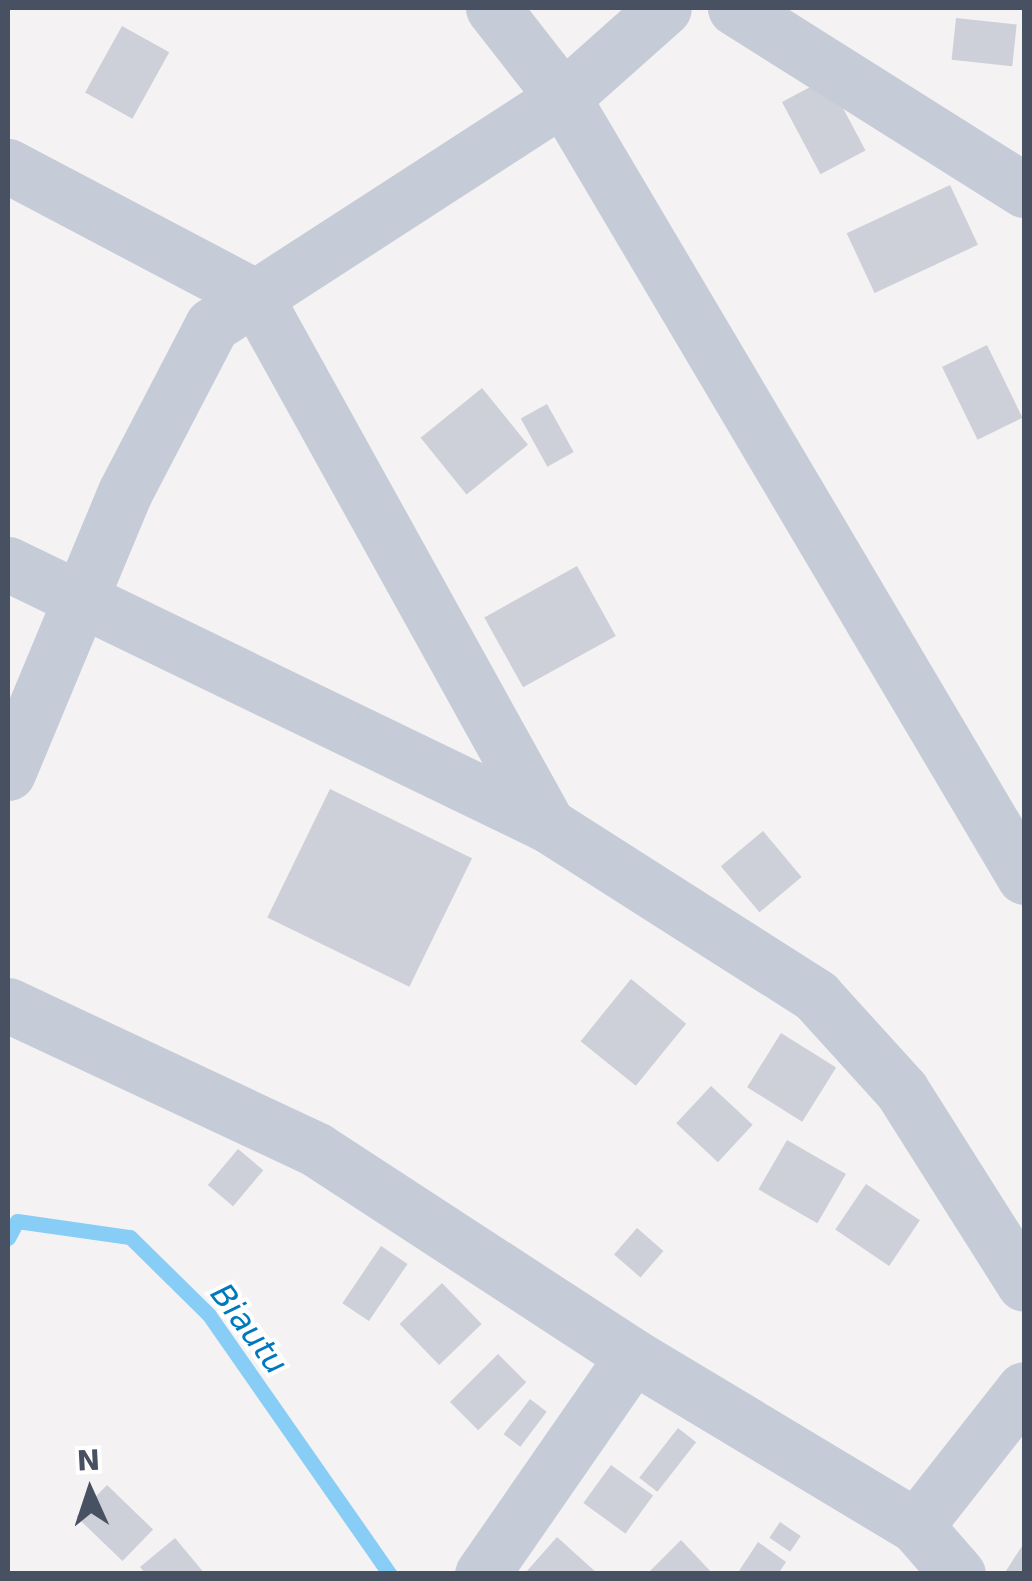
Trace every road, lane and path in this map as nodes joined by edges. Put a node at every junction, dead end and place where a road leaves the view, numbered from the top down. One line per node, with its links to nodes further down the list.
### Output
1 (493, 8): 4 (street)
2 (664, 8): 4 (street)
3 (735, 8): 6 (street)
4 (563, 98): 7 (street); 12 (street)
5 (8, 166): 7 (street)
6 (1024, 190)
7 (255, 296): 9 (street); 11 (street)
8 (8, 564): 9 (street)
9 (81, 600): 10 (street); 11 (street)
10 (8, 773)
11 (548, 825): 14 (street)
12 (1024, 877)
13 (8, 1005): 15 (street)
14 (1024, 1284)
15 (633, 1356): 17 (street); 18 (street)
16 (1024, 1390): 17 (street)
17 (916, 1526): 19 (street)
18 (482, 1574)
19 (958, 1574)

